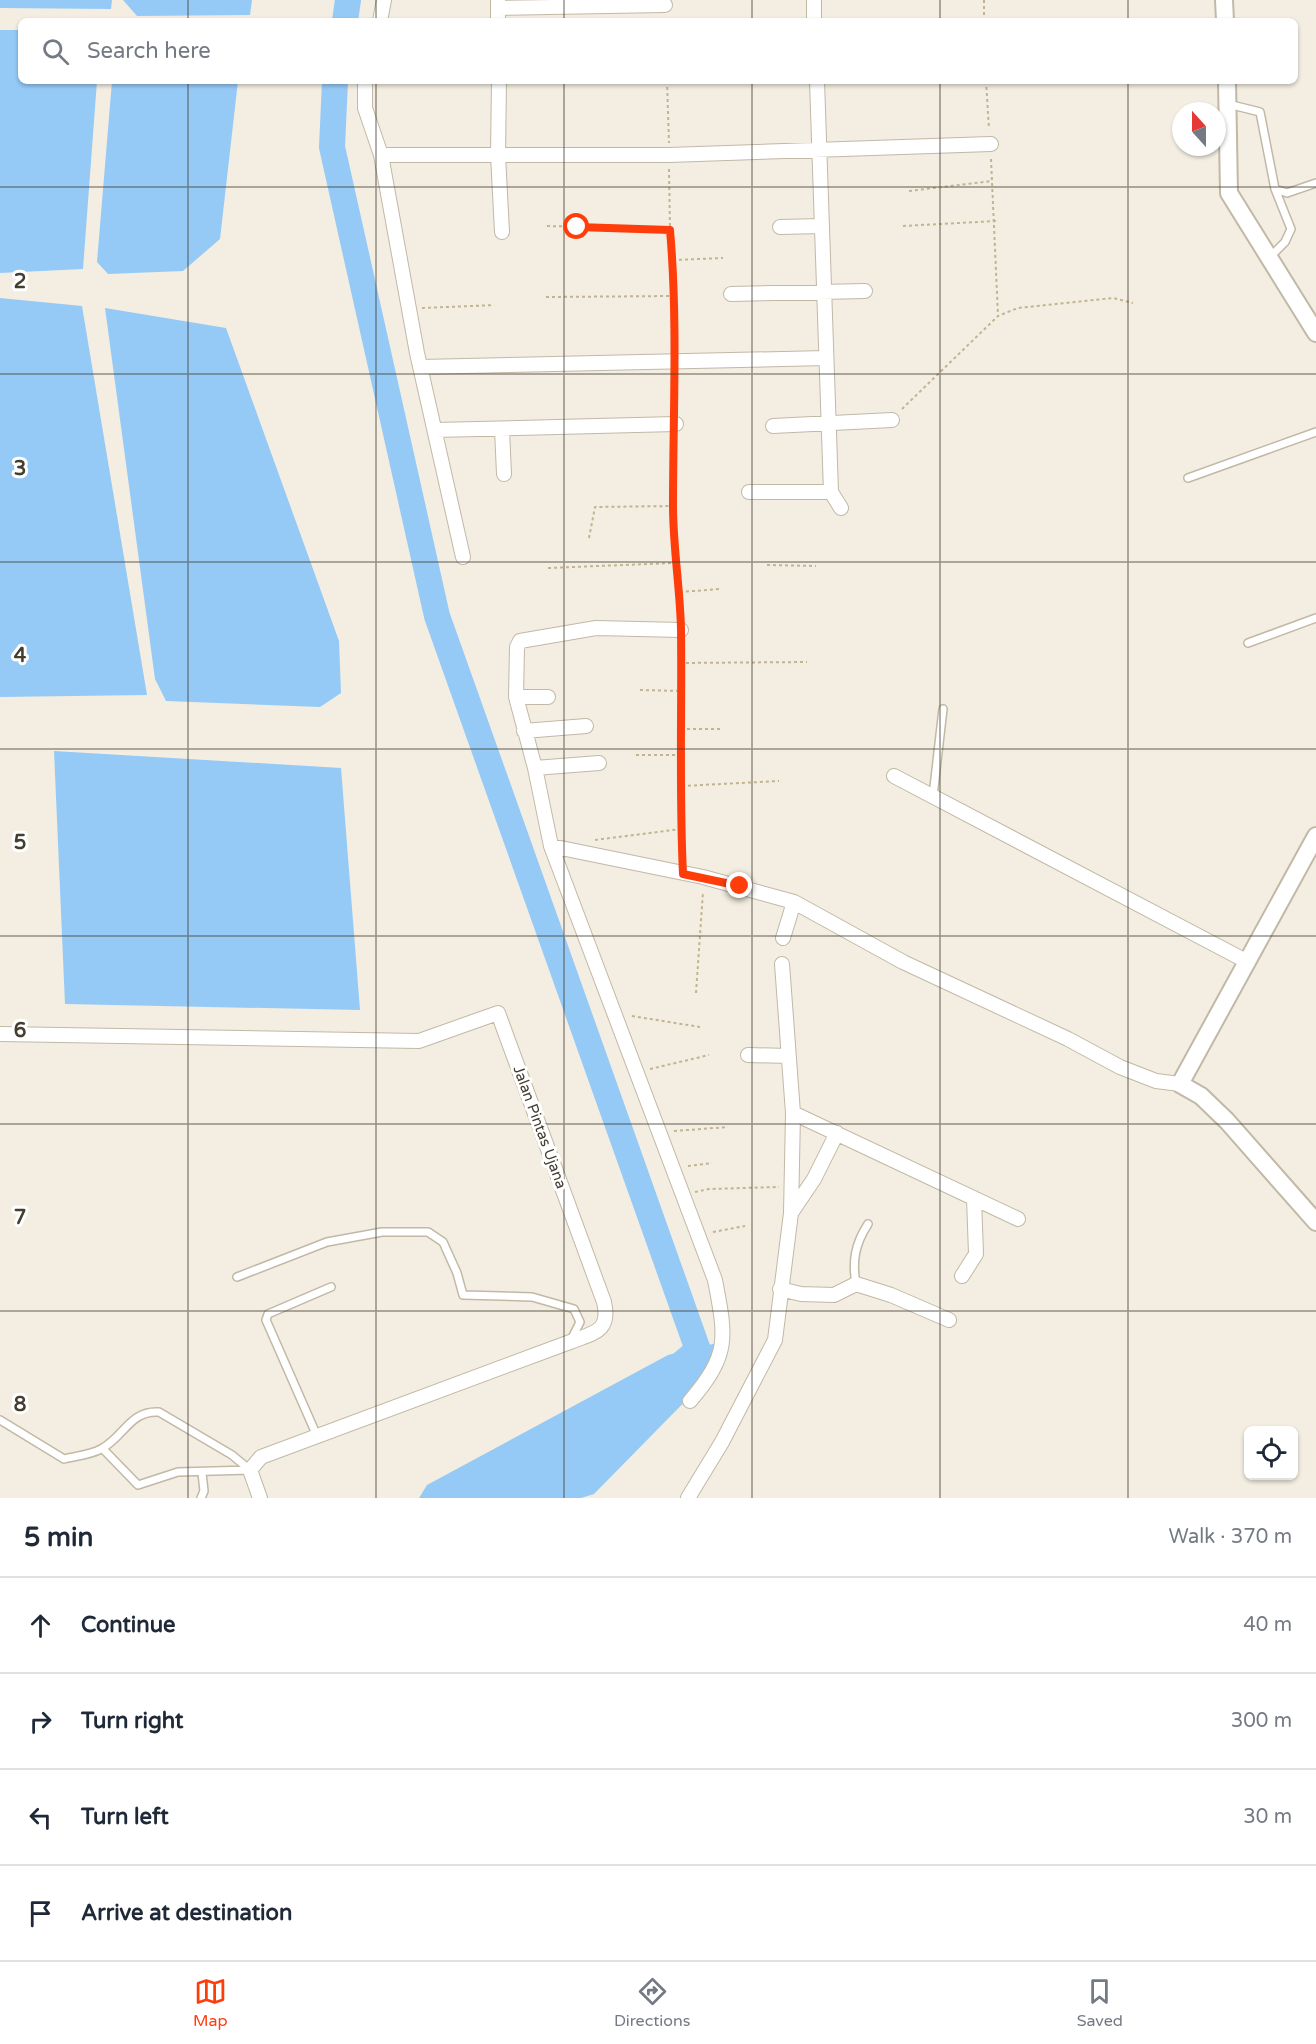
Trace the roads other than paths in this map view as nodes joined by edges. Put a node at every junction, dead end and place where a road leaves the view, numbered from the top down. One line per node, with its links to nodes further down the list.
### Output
1 (384, 0): 6 (street)
2 (814, 0): 7 (street)
3 (1224, 0): 8 (street)
4 (665, 5): 5 (street)
5 (498, 10)
6 (381, 18)
7 (814, 18)
8 (1225, 18)
9 (365, 84): 16 (street)
10 (499, 84): 17 (street)
11 (817, 84): 15 (street)
12 (1227, 84): 13 (street)
13 (1228, 104): 19 (lane); 23 (street)
14 (991, 144): 15 (street)
15 (819, 152): 17 (street); 20 (street)
16 (381, 155): 17 (street); 29 (street)
17 (498, 155): 22 (street)
18 (1316, 183): 19 (lane)
19 (1275, 189): 23 (lane)
20 (821, 226): 21 (street); 24 (street)
21 (780, 227)
22 (502, 232)
23 (1269, 258): 27 (street)
24 (825, 291): 25 (street); 26 (street); 28 (street)
25 (865, 291)
26 (731, 294)
27 (1316, 333)
28 (826, 358): 29 (street); 32 (street)
29 (420, 367): 35 (street)
30 (892, 420): 32 (street)
31 (676, 424): 34 (street)
32 (830, 424): 33 (street); 40 (street)
33 (773, 426)
34 (502, 429): 35 (street); 37 (street)
35 (435, 430): 42 (street)
36 (1316, 432): 38 (lane)
37 (504, 474)
38 (1188, 478)
39 (748, 492): 40 (street)
40 (831, 492): 41 (street)
41 (841, 508)
42 (463, 556)
43 (1316, 618): 45 (lane)
44 (681, 630): 46 (street)
45 (1248, 643)
46 (516, 697): 47 (street); 50 (street)
47 (548, 697)
48 (943, 709): 54 (lane)
49 (586, 726): 50 (street)
50 (524, 730): 52 (street)
51 (599, 763): 52 (street)
52 (535, 768): 56 (street)
53 (894, 776): 54 (street)
54 (932, 799): 59 (street)
55 (1316, 836): 59 (street)
56 (551, 846): 57 (street); 79 (street)
57 (794, 902): 58 (street); 64 (street)
58 (783, 938)
59 (1248, 962): 64 (street)
60 (782, 964): 63 (street)
61 (0, 1034): 78 (street, Jalan Pintas Ujana)
62 (748, 1054): 63 (street)
63 (788, 1056): 65 (street)
64 (1180, 1084): 70 (street)
65 (793, 1113): 66 (street); 68 (street)
66 (837, 1133): 67 (street); 68 (street)
67 (974, 1198): 69 (street); 72 (street)
68 (791, 1213): 76 (street)
69 (1018, 1219)
70 (1316, 1222)
71 (868, 1224): 74 (lane)
72 (962, 1276)
73 (237, 1277): 78 (lane)
74 (856, 1284): 76 (street); 77 (street)
75 (331, 1287): 81 (lane)
76 (780, 1289): 87 (street)
77 (950, 1320)
78 (570, 1342): 81 (street, Jalan Pintas Ujana)
79 (690, 1401)
80 (0, 1420): 82 (lane)
81 (317, 1436): 83 (street, Jalan Pintas Ujana)
82 (103, 1449): 83 (lane); 84 (lane)
83 (250, 1470): 84 (lane); 86 (street)
84 (202, 1473): 85 (lane)
85 (201, 1498)
86 (260, 1498)
87 (688, 1498)

